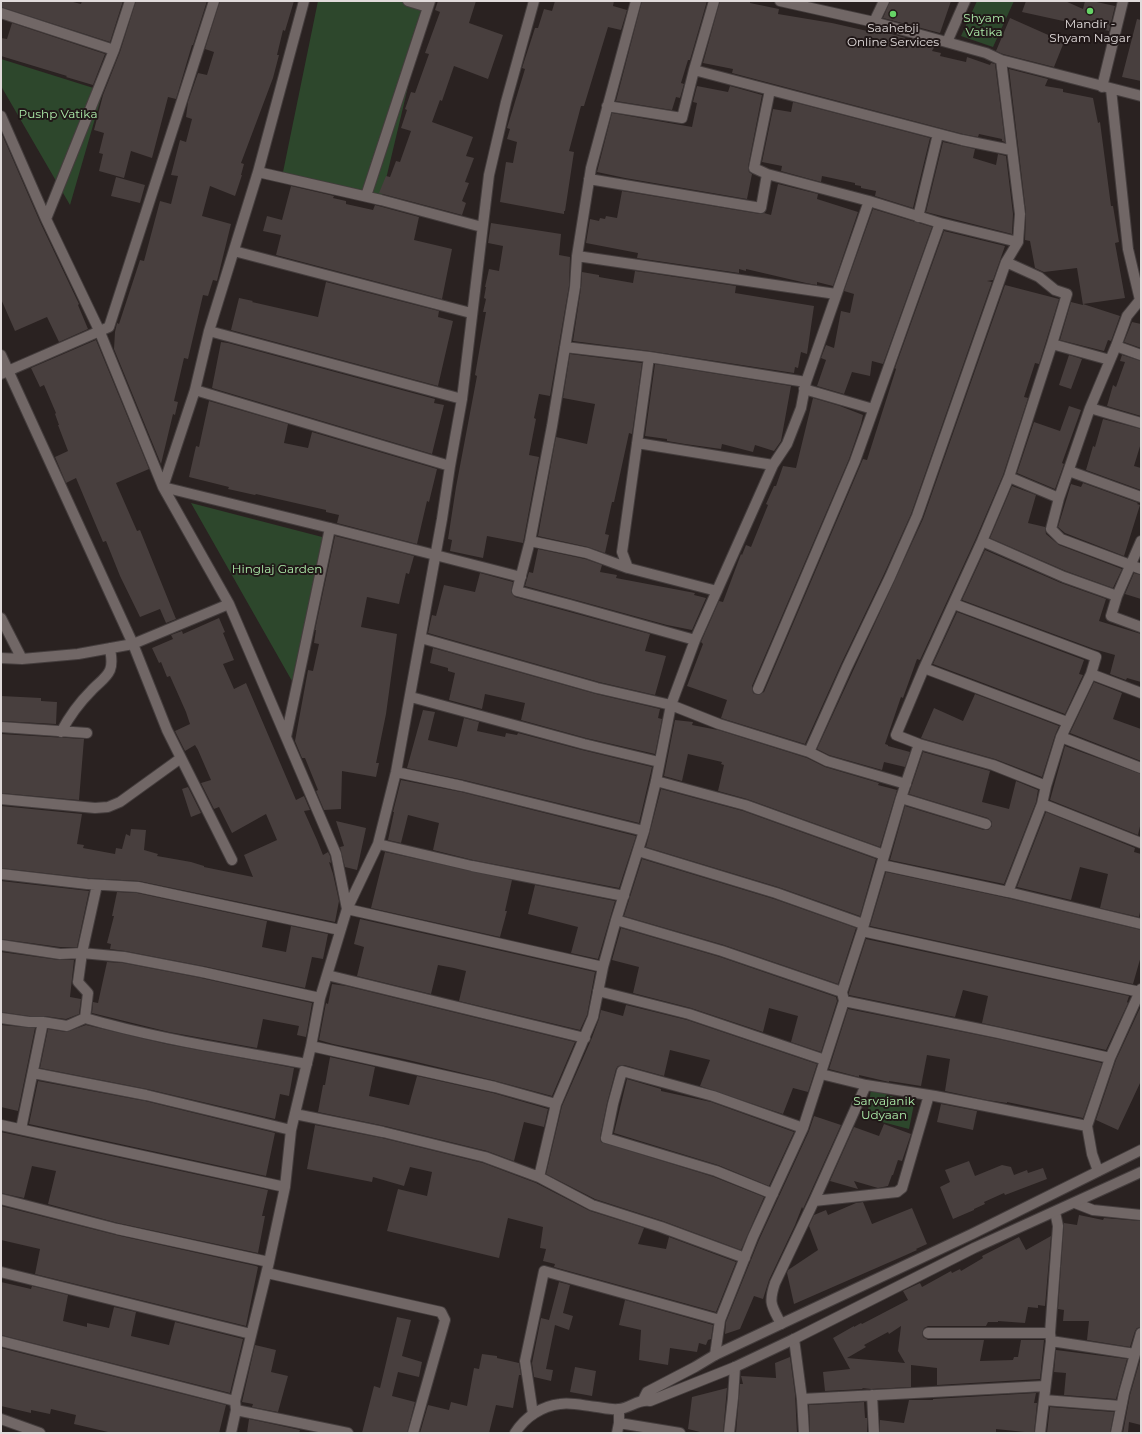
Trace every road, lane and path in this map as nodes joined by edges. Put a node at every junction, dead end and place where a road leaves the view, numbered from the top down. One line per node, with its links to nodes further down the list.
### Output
1 (130, 1): 17 (street)
2 (214, 1): 42 (street)
3 (304, 1): 27 (street)
4 (408, 1): 12 (street)
5 (534, 1): 35 (street)
6 (636, 1): 23 (street)
7 (714, 1): 19 (street)
8 (780, 1): 13 (street)
9 (884, 1): 15 (street)
10 (965, 1): 16 (street)
11 (1123, 1): 20 (street)
12 (429, 4): 30 (street)
13 (821, 6): 15 (street)
14 (1, 13): 17 (street)
15 (874, 22): 16 (street)
16 (947, 42): 18 (street)
17 (114, 50): 33 (street)
18 (1001, 60): 20 (street); 26 (street)
19 (694, 70): 21 (street); 23 (street)
20 (1106, 88): 22 (street); 45 (street)
21 (770, 90): 25 (street); 28 (street)
22 (1141, 96)
23 (607, 106): 29 (street)
24 (1, 116): 33 (street)
25 (938, 134): 26 (street); 32 (street)
26 (1011, 150): 36 (street)
27 (258, 172): 30 (street); 37 (street)
28 (767, 174): 29 (street); 31 (street)
29 (589, 180): 38 (street)
30 (366, 196): 35 (street)
31 (869, 201): 32 (street); 40 (street)
32 (918, 216): 34 (street)
33 (46, 219): 42 (street)
34 (940, 223): 36 (street); 56 (street)
35 (482, 227): 41 (street)
36 (1018, 242): 39 (street)
37 (234, 251): 41 (street); 43 (street)
38 (577, 256): 40 (street); 46 (street)
39 (1006, 262): 44 (street); 99 (street)
40 (836, 294): 52 (street)
41 (472, 313): 54 (street)
42 (99, 330): 51 (street); 63 (street)
43 (209, 331): 53 (street); 54 (street)
44 (1052, 344): 50 (street); 62 (street)
45 (1116, 346): 48 (street); 50 (street)
46 (565, 347): 49 (street); 69 (street)
47 (1, 355): 51 (street)
48 (1141, 355)
49 (649, 357): 52 (street); 58 (street)
50 (1110, 360): 55 (street)
51 (4, 372): 82 (street)
52 (805, 385): 56 (street); 59 (street)
53 (195, 390): 60 (street); 63 (street)
54 (462, 400): 60 (street)
55 (1090, 408): 57 (street); 61 (street)
56 (873, 409): 88 (street)
57 (1141, 423)
58 (637, 443): 59 (street); 72 (street)
59 (774, 465): 74 (street)
60 (450, 466): 70 (street)
61 (1069, 470): 64 (street); 65 (street)
62 (1009, 477): 65 (street); 67 (street)
63 (164, 487): 66 (street); 76 (street)
64 (1141, 497)
65 (1058, 498): 71 (street)
66 (330, 528): 70 (street); 96 (street)
67 (982, 541): 75 (street); 77 (street)
68 (1141, 541): 71 (street)
69 (530, 542): 72 (street); 73 (street)
70 (436, 555): 73 (street); 80 (street)
71 (1136, 567): 75 (street)
72 (628, 568): 74 (street)
73 (521, 577): 81 (street)
74 (717, 591): 81 (street)
75 (1117, 596): 79 (street)
76 (229, 604): 82 (street); 96 (street)
77 (954, 604): 86 (street); 87 (street)
78 (1, 618): 85 (street)
79 (1141, 627)
80 (421, 638): 90 (street); 91 (street)
81 (695, 640): 91 (street)
82 (133, 644): 83 (street); 100 (street)
83 (110, 648): 85 (street); 94 (street)
84 (1, 658): 85 (street)
85 (22, 659)
86 (924, 668): 92 (street); 98 (street)
87 (1091, 674): 89 (street); 92 (street)
88 (758, 689)
89 (1141, 693)
90 (411, 697): 101 (street); 103 (street)
91 (671, 705): 99 (street); 101 (street)
92 (1067, 722): 97 (street)
93 (1, 727): 94 (street)
94 (61, 732): 95 (street)
95 (87, 733)
96 (286, 737): 121 (street)
97 (1061, 737): 102 (street); 106 (street)
98 (919, 744): 105 (street); 106 (street)
99 (809, 752): 105 (street)
100 (181, 758): 108 (street); 115 (street)
101 (659, 762): 104 (street)
102 (1141, 768)
103 (396, 772): 111 (street); 113 (street)
104 (656, 781): 111 (street); 116 (street)
105 (906, 784): 107 (street)
106 (1046, 786): 109 (street)
107 (901, 798): 110 (street); 116 (street)
108 (1, 800)
109 (1042, 804): 112 (street); 119 (street)
110 (986, 824)
111 (644, 831): 114 (street)
112 (1141, 843)
113 (378, 844): 120 (street); 121 (street)
114 (638, 851): 120 (street); 124 (street)
115 (232, 860)
116 (883, 860): 119 (street); 124 (street)
117 (1, 874): 118 (street)
118 (97, 884): 125 (street); 127 (street)
119 (1008, 892): 123 (street)
120 (624, 896): 122 (street)
121 (347, 909): 125 (street); 128 (street)
122 (616, 920): 128 (street); 132 (street)
123 (1141, 924)
124 (862, 928): 130 (street); 132 (street)
125 (340, 930): 129 (street)
126 (1, 945): 127 (street)
127 (82, 952): 133 (street); 135 (street)
128 (603, 967): 131 (street)
129 (327, 975): 133 (street); 137 (street)
130 (1140, 990): 139 (street)
131 (598, 991): 137 (street); 140 (street)
132 (843, 996): 139 (street); 140 (street)
133 (320, 998): 138 (street)
134 (1, 1018): 136 (street)
135 (85, 1018): 136 (street); 141 (street)
136 (43, 1022): 142 (street)
137 (585, 1038): 146 (street)
138 (311, 1046): 141 (street); 146 (street)
139 (1110, 1058): 149 (street)
140 (825, 1060): 143 (street)
141 (307, 1064): 147 (street)
142 (33, 1073): 151 (street); 152 (street)
143 (821, 1074): 144 (street); 150 (street)
144 (866, 1085): 145 (street); 160 (street)
145 (929, 1095): 149 (street); 160 (street)
146 (556, 1104): 156 (street)
147 (295, 1114): 152 (street); 156 (street)
148 (1, 1125): 151 (street)
149 (1087, 1126): 154 (street)
150 (803, 1128): 158 (street); 158 (street)
151 (21, 1129): 157 (street)
152 (292, 1130): 157 (street)
153 (1141, 1150): 154 (street)
154 (1098, 1171): 169 (street)
155 (1141, 1172): 161 (street)
156 (539, 1177): 164 (street)
157 (285, 1187): 165 (street)
158 (773, 1194): 164 (street)
159 (1, 1198): 165 (street)
160 (814, 1201): 169 (street)
161 (1075, 1203): 162 (street); 163 (street)
162 (1055, 1212): 173 (street); 174 (street)
163 (1141, 1215)
164 (745, 1258): 168 (street)
165 (269, 1262): 167 (street)
166 (1, 1272): 172 (street)
167 (267, 1273): 172 (street); 193 (street)
168 (720, 1320): 177 (street); 187 (street)
169 (781, 1324): 177 (street)
170 (928, 1333): 173 (street)
171 (1141, 1333): 176 (street)
172 (251, 1334): 184 (street)
173 (1051, 1337): 176 (street); 179 (street)
174 (794, 1339): 178 (street); 181 (street)
175 (1, 1341): 184 (street)
176 (1135, 1354): 185 (street)
177 (715, 1355): 182 (street)
178 (735, 1367): 182 (street); 196 (street)
179 (1045, 1386): 180 (street); 183 (street)
180 (872, 1395): 181 (street); 198 (street)
181 (802, 1399): 197 (street)
182 (643, 1400): 186 (street)
183 (1044, 1400): 185 (street); 199 (street)
184 (235, 1406): 191 (street); 192 (street)
185 (1122, 1406): 200 (street)
186 (620, 1409): 187 (street); 189 (street)
187 (533, 1414): 194 (street)
188 (1, 1420): 190 (street)
189 (618, 1428): 195 (street)
190 (40, 1433)
191 (231, 1433)
192 (348, 1433)
193 (414, 1433)
194 (515, 1433)
195 (680, 1433)
196 (729, 1433)
197 (804, 1433)
198 (874, 1433)
199 (1040, 1433)
200 (1116, 1433)

